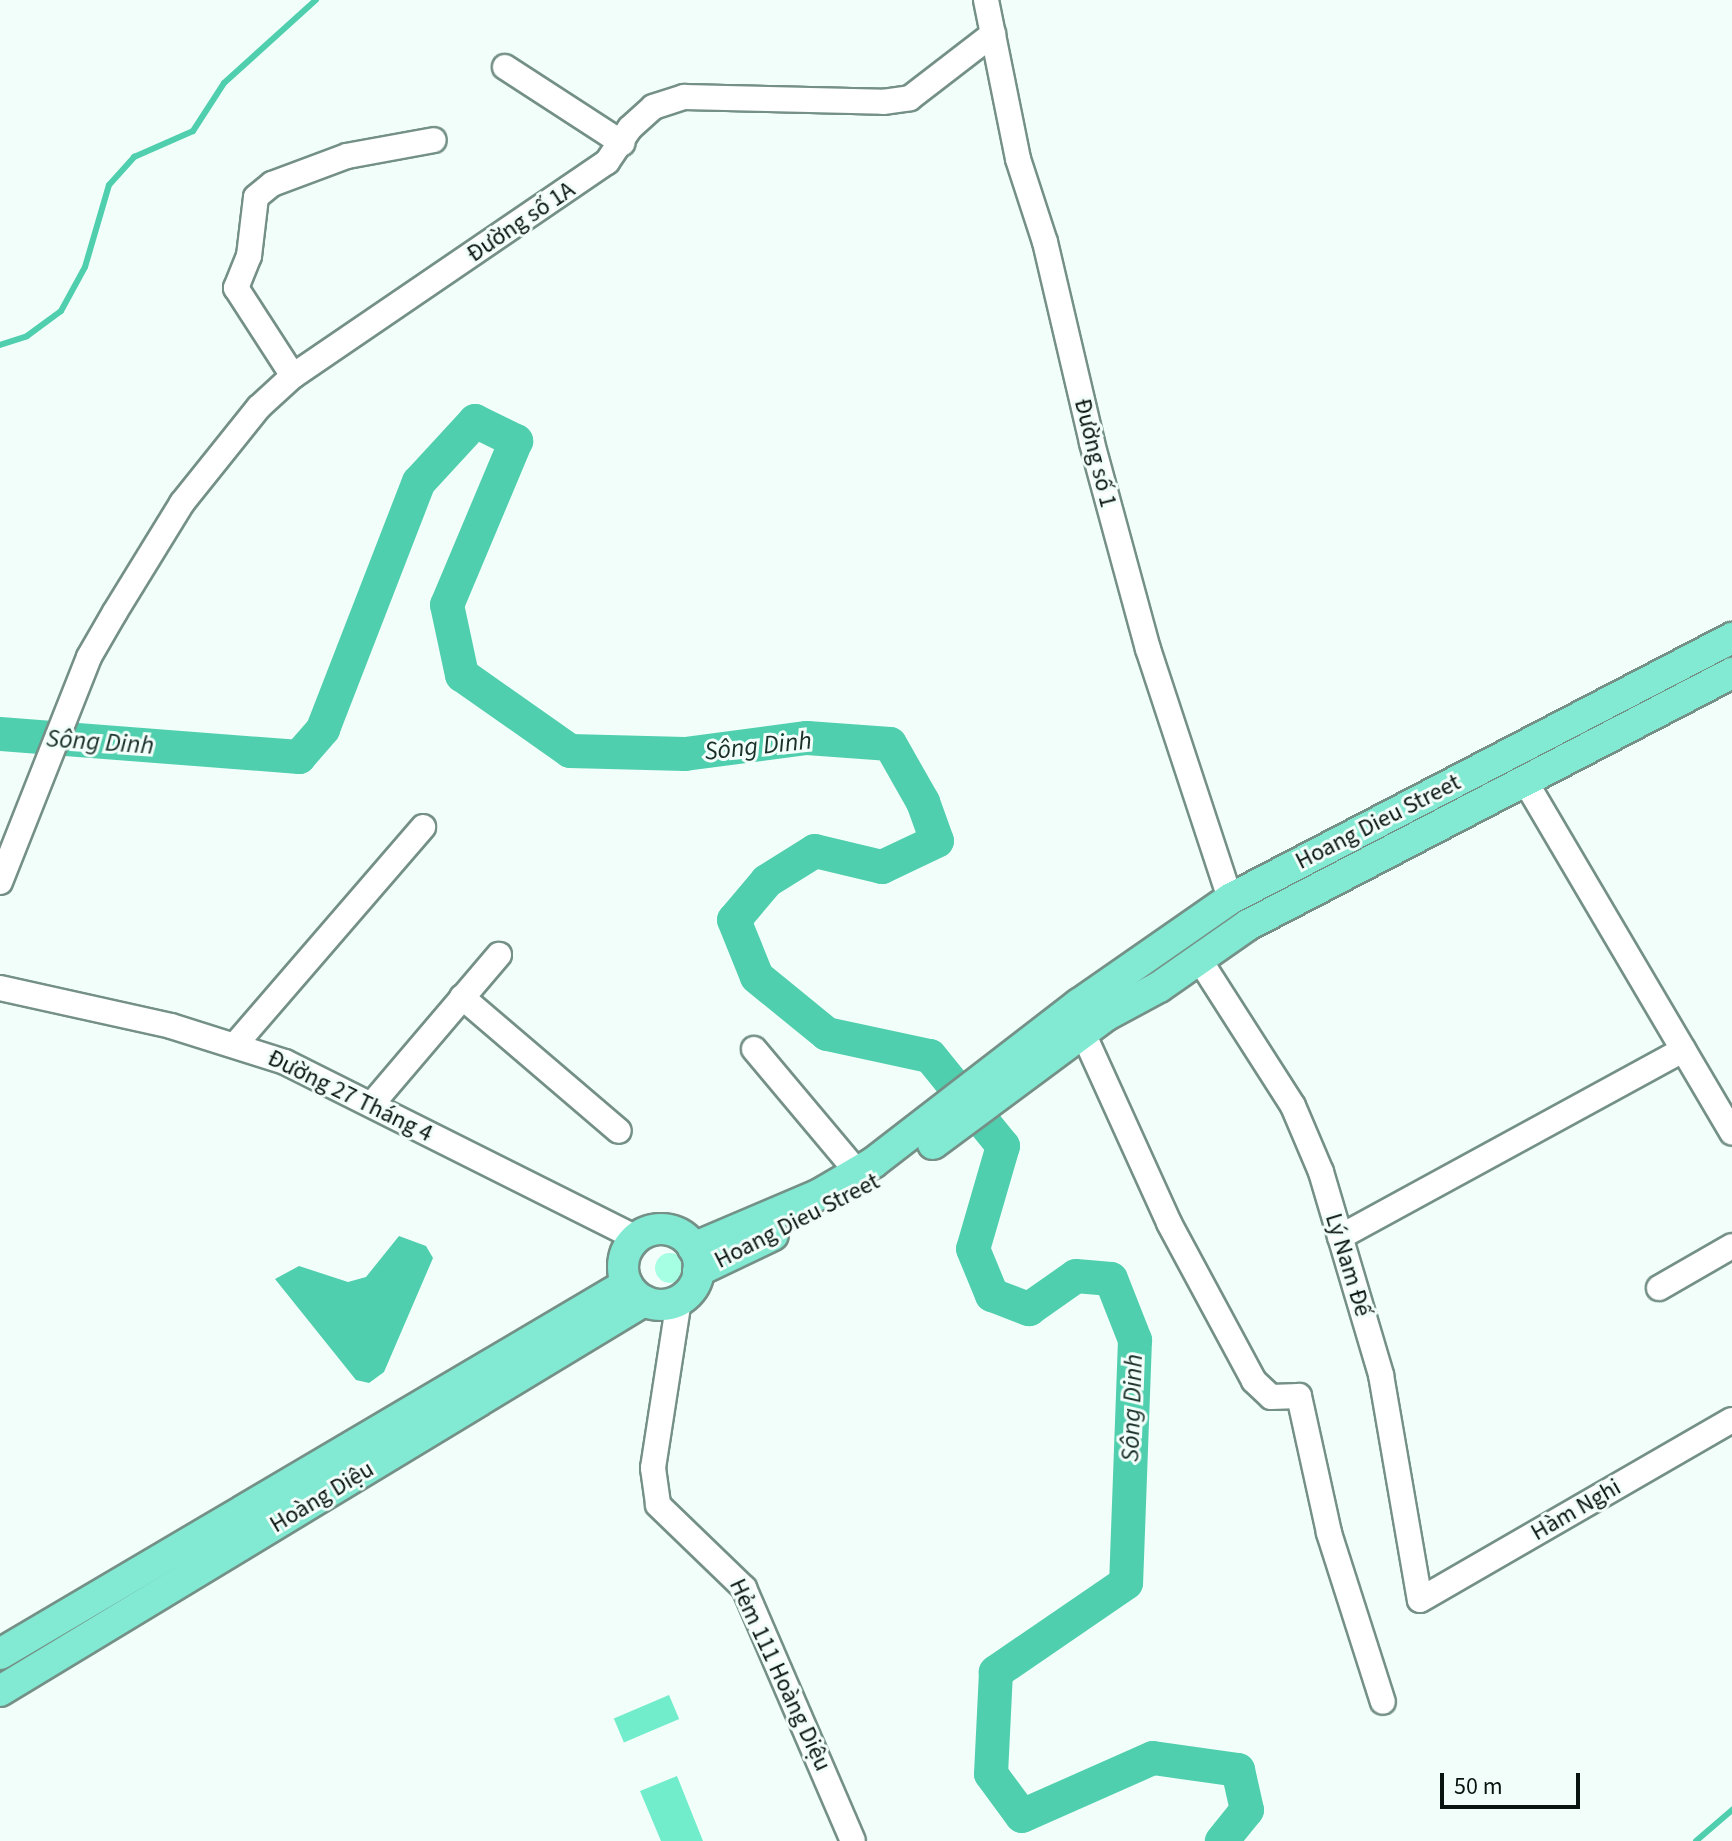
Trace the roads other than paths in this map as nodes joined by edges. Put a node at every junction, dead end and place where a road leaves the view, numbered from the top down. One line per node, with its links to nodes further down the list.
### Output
1 (986, 0): 2 (street, Đường số 1)
2 (993, 34): 5 (street, Đường số 1A); 13 (street, Đường số 1)
3 (505, 67): 5 (street)
4 (434, 140): 6 (street)
5 (622, 143): 6 (street, Đường số 1A)
6 (293, 376): 12 (street, Đường số 1A)
7 (1732, 638): 9 (main road, Hoang Dieu Street)
8 (1732, 673): 10 (main road, Hoang Dieu Street)
9 (1535, 740): 10 (main road); 13 (main road, Hoang Dieu Street)
10 (1537, 774): 15 (main road, Hoang Dieu Street); 22 (street)
11 (423, 827): 20 (street)
12 (0, 882)
13 (1230, 899): 19 (main road, Hoang Dieu Street)
14 (499, 955): 17 (street)
15 (1199, 959): 18 (main road, Hoang Dieu Street); 28 (street, Lý Nam Đế)
16 (0, 988): 20 (street, Đường 27 Tháng 4)
17 (462, 997): 23 (street); 24 (street)
18 (1083, 1033): 19 (main road, Hoang Dieu Street); 39 (street)
19 (1048, 1044): 26 (main road)
20 (235, 1045): 23 (street, Đường 27 Tháng 4)
21 (754, 1049): 27 (street)
22 (1683, 1050): 25 (street); 28 (street)
23 (372, 1104): 29 (street, Đường 27 Tháng 4)
24 (619, 1131)
25 (1732, 1133)
26 (928, 1135): 27 (main road, Hoang Dieu Street); 31 (main road, Hoang Dieu Street)
27 (858, 1173): 31 (main road, Hoang Dieu Street)
28 (1340, 1237): 36 (street, Lý Nam Đế)
29 (636, 1238): 31 (main road); 33 (main road)
30 (1732, 1246): 32 (street)
31 (696, 1259): 34 (main road)
32 (1659, 1288)
33 (635, 1293): 34 (main road); 37 (main road, Hoàng Diệu); 38 (main road, Hoàng Diệu)
34 (679, 1300): 40 (street, Hẻm 111 Hoàng Diệu)
35 (1732, 1420): 36 (street, Hàm Nghi)
36 (1420, 1600)
37 (0, 1654)
38 (0, 1691)
39 (1383, 1702)
40 (853, 1841)

